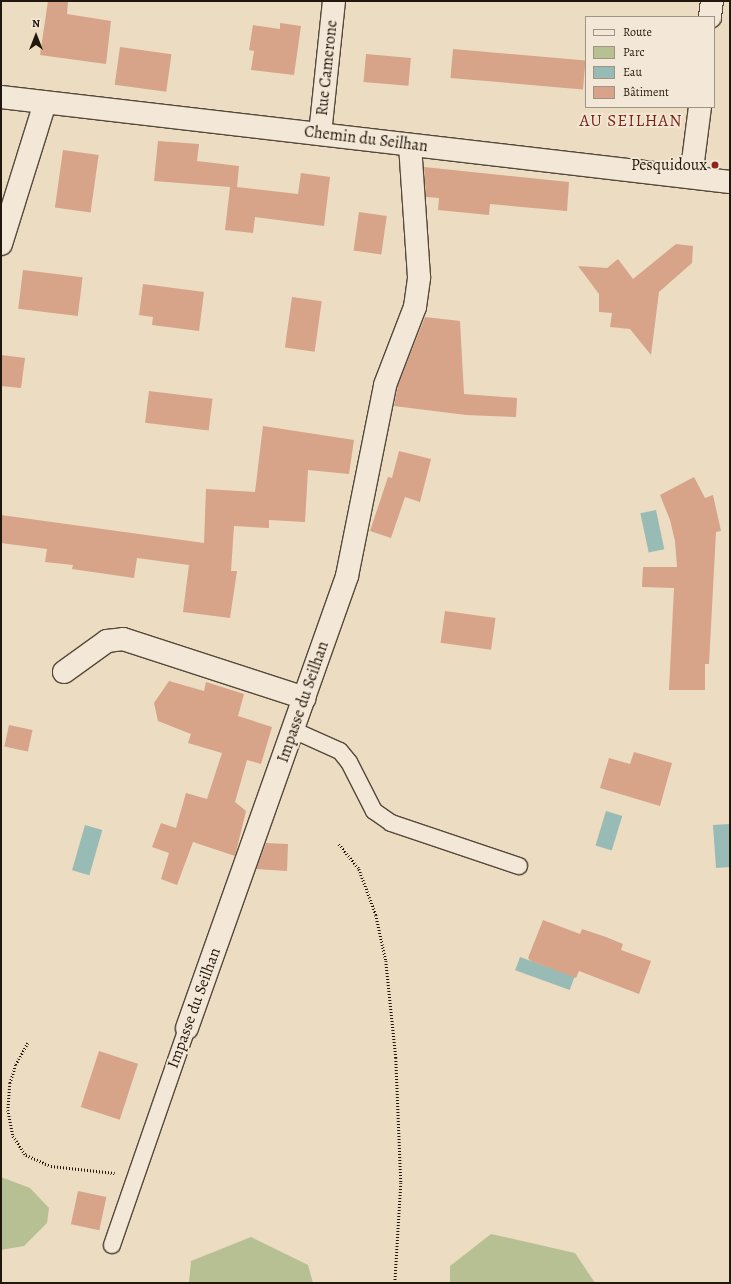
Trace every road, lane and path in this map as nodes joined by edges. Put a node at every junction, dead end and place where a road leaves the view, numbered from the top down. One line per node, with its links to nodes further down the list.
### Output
1 (334, 1): 7 (street, Rue Camerone)
2 (712, 1): 3 (street)
3 (710, 16)
4 (1, 97): 5 (street, Chemin du Seilhan)
5 (45, 103): 7 (street, Chemin du Seilhan); 11 (street)
6 (700, 108): 9 (street)
7 (320, 134): 8 (street, Chemin du Seilhan)
8 (410, 145): 9 (street, Chemin du Seilhan); 13 (street, Impasse du Seilhan)
9 (691, 177): 10 (street, Chemin du Seilhan)
10 (730, 182)
11 (1, 244)
12 (64, 672): 13 (street)
13 (304, 698): 14 (street, Impasse du Seilhan)
14 (293, 730): 16 (lane); 17 (street, Impasse du Seilhan)
15 (339, 844): 21 (path)
16 (519, 866)
17 (186, 1028): 19 (lane, Impasse du Seilhan)
18 (28, 1043): 19 (path)
19 (135, 1175): 20 (lane, Impasse du Seilhan)
20 (112, 1245)
21 (395, 1283)

